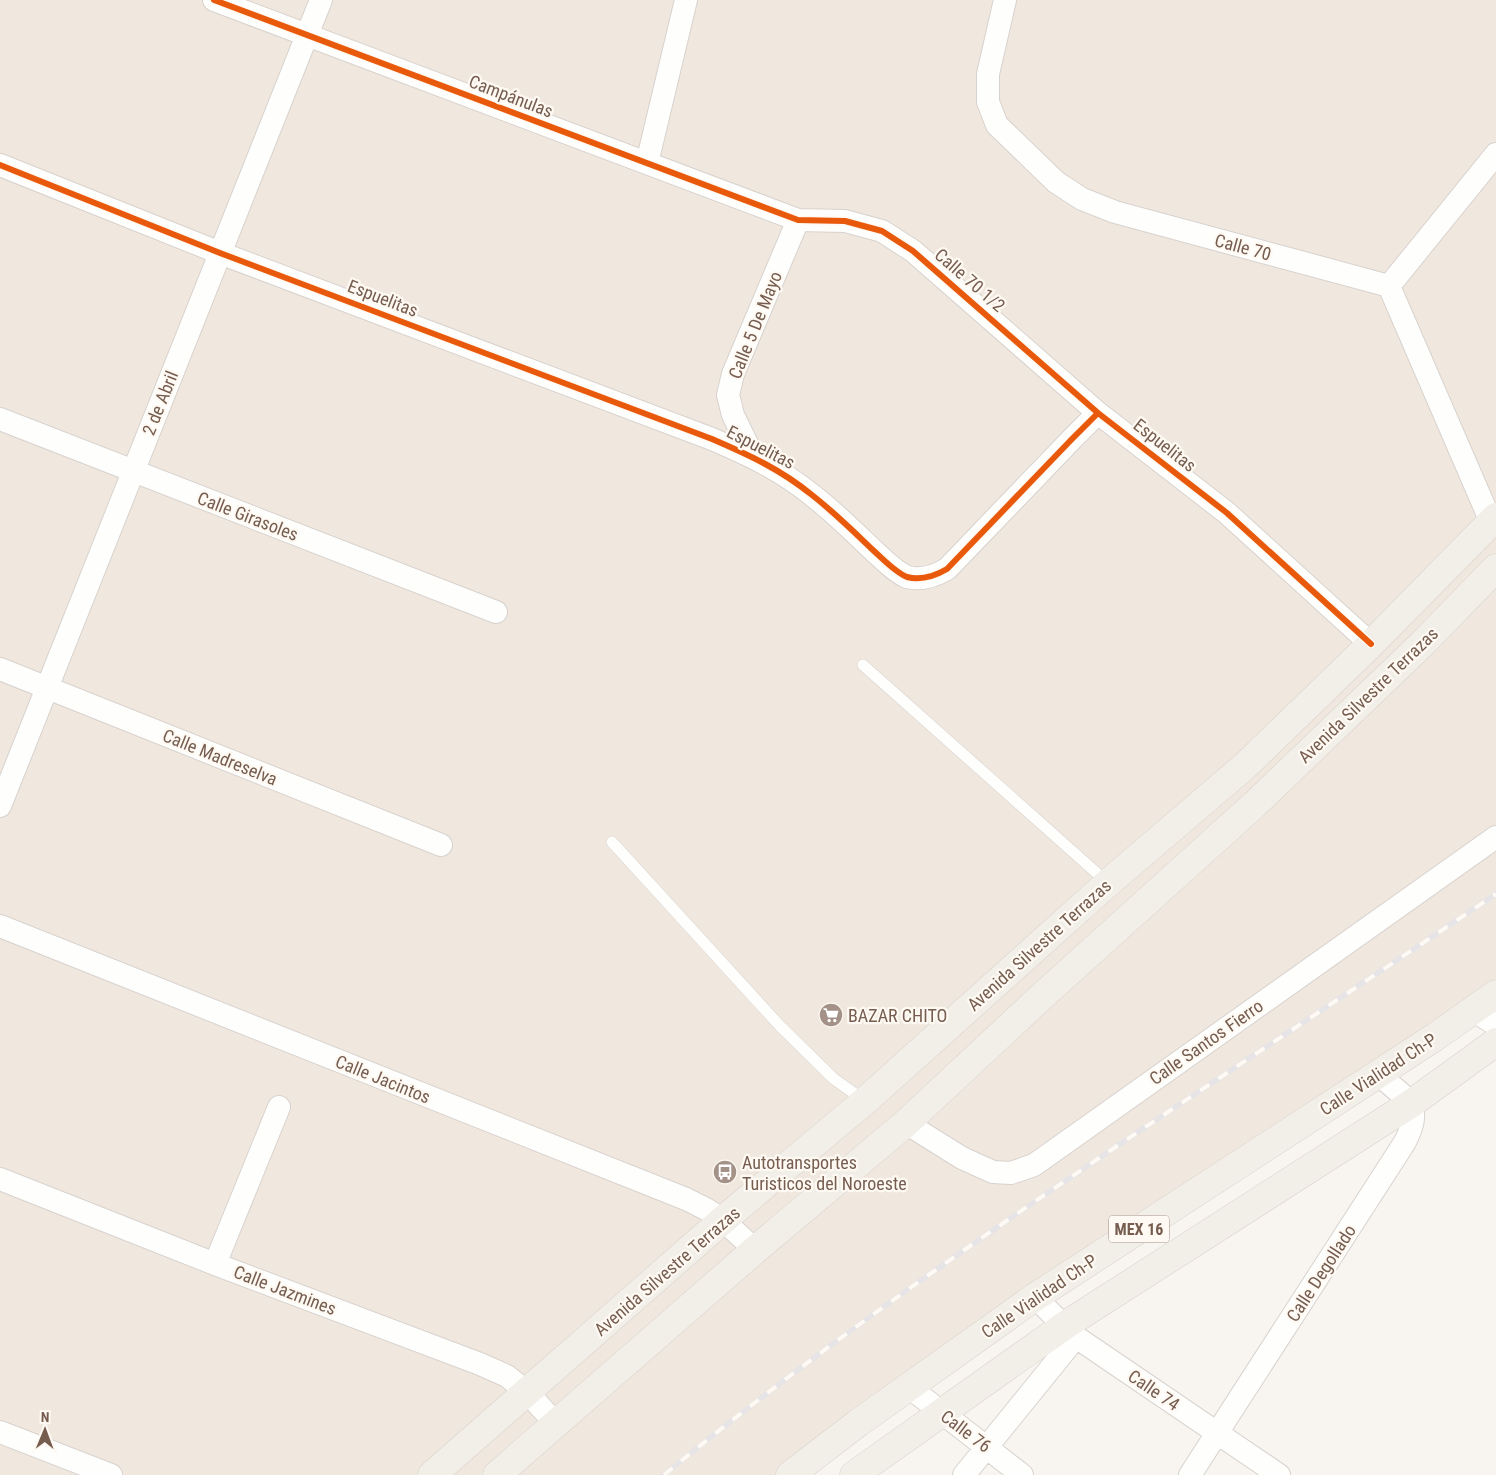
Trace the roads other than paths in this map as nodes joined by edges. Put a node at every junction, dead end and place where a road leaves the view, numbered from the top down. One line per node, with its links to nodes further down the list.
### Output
1 (214, 0): 5 (street, Campánulas)
2 (321, 0): 5 (street, 2 de Abril)
3 (686, 0): 7 (street)
4 (1005, 0): 11 (street, Calle 70)
5 (306, 36): 7 (street, Campánulas); 10 (street, 2 de Abril)
6 (1496, 154): 11 (street)
7 (647, 164): 9 (street, Campánulas)
8 (0, 165): 10 (street, Espuelitas)
9 (798, 220): 12 (street, Calle 70 1/2); 14 (street, Calle 5 De Mayo)
10 (220, 252): 14 (street, Espuelitas); 15 (street, 2 de Abril)
11 (1389, 286): 16 (street)
12 (1098, 413): 14 (street, Espuelitas); 19 (street, Espuelitas)
13 (0, 419): 15 (street, Calle Girasoles)
14 (754, 458)
15 (133, 472): 18 (street, Calle Girasoles); 22 (street, 2 de Abril)
16 (1493, 520): 19 (main road, Avenida Silvestre Terrazas)
17 (1496, 568): 37 (main road, Avenida Silvestre Terrazas)
18 (496, 612)
19 (1371, 644): 27 (main road, Avenida Silvestre Terrazas)
20 (863, 665): 27 (lane)
21 (0, 669): 22 (street, Calle Madreselva)
22 (47, 688): 23 (street, 2 de Abril); 26 (street, Calle Madreselva)
23 (0, 806)
24 (1496, 837): 37 (street, Calle Santos Fierro)
25 (612, 842): 34 (lane)
26 (441, 845)
27 (1108, 883): 34 (main road, Avenida Silvestre Terrazas)
28 (0, 926): 39 (street, Calle Jacintos)
29 (1496, 994): 30 (main road, Calle Vialidad Ch-P / MEX 16)
30 (1473, 1010): 31 (street); 33 (main road, Calle Vialidad Ch-P / MEX 16)
31 (1496, 1025)
32 (1496, 1042): 35 (main road, MEX 16)
33 (1378, 1074): 35 (street); 42 (main road, Calle Vialidad Ch-P / MEX 16)
34 (865, 1101): 39 (main road, Avenida Silvestre Terrazas)
35 (1412, 1103): 43 (main road, MEX 16); 49 (street, Calle Degollado)
36 (279, 1107): 41 (street)
37 (906, 1123): 40 (main road, Avenida Silvestre Terrazas)
38 (0, 1179): 41 (street, Calle Jazmines)
39 (724, 1220): 40 (street, Calle Jacintos); 45 (main road, Avenida Silvestre Terrazas)
40 (755, 1250): 47 (main road, Avenida Silvestre Terrazas)
41 (215, 1264): 45 (street, Calle Jazmines)
42 (1035, 1297): 43 (street, Calle 74); 44 (main road, Calle Vialidad Ch-P / MEX 16)
43 (1070, 1332): 46 (main road, MEX 16); 49 (street, Calle 74); 50 (street)
44 (909, 1387): 46 (street, Calle 76); 54 (main road, Calle Vialidad Ch-P / MEX 16)
45 (528, 1392): 47 (street, Calle Jazmines); 52 (main road, Avenida Silvestre Terrazas)
46 (942, 1413): 50 (street, Calle 76); 55 (main road, MEX 16)
47 (556, 1424): 53 (main road, Avenida Silvestre Terrazas)
48 (0, 1432): 51 (street)
49 (1218, 1434): 58 (street, Calle Degollado); 59 (street, Calle 74)
50 (986, 1446): 56 (street); 57 (street, Calle 76)
51 (111, 1475)
52 (432, 1475)
53 (497, 1475)
54 (790, 1475)
55 (854, 1475)
56 (964, 1475)
57 (1022, 1475)
58 (1190, 1475)
59 (1279, 1475)

